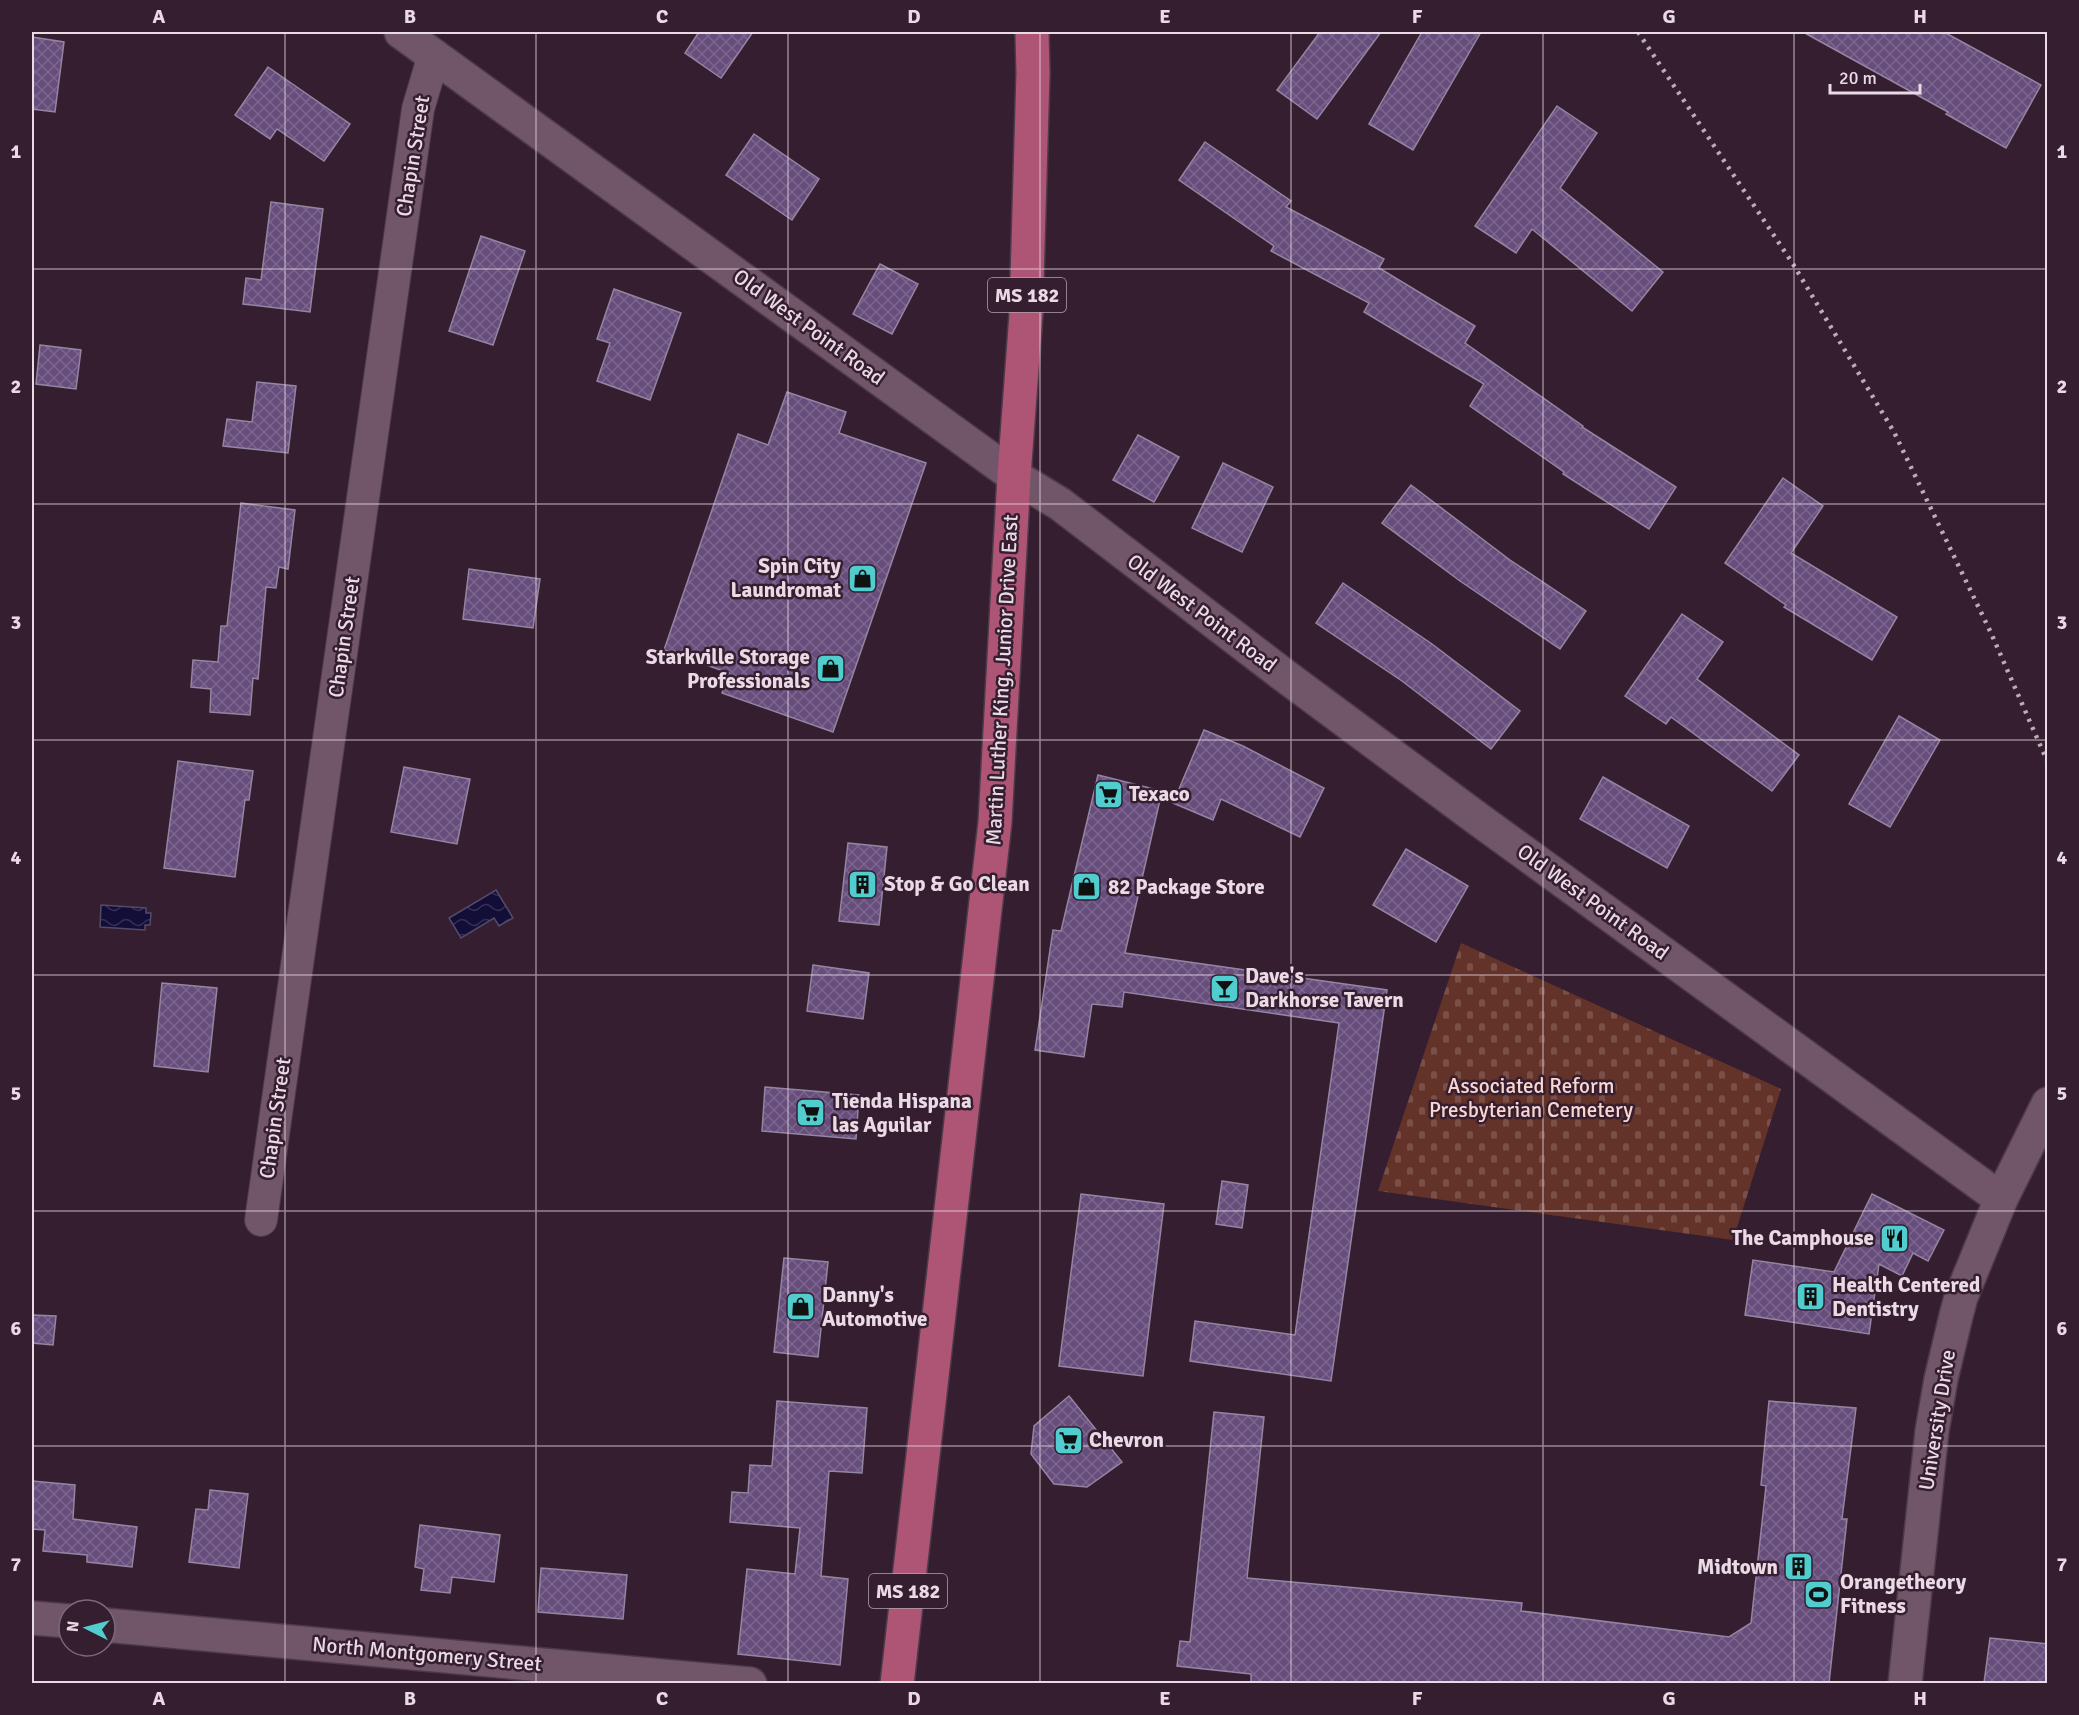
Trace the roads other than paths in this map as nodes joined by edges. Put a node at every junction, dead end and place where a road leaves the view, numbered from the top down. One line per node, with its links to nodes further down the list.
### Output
1 (401, 32): 3 (street, Old West Point Road)
2 (1032, 32): 4 (main road, Martin Luther King, Junior Drive East / MS 182)
3 (434, 55): 4 (street, Old West Point Road); 7 (street, Chapin Street)
4 (1014, 476): 6 (street, Old West Point Road); 12 (main road, Martin Luther King, Junior Drive East / MS 182)
5 (2048, 1104): 6 (street, University Drive)
6 (2001, 1199): 13 (street, University Drive)
7 (261, 1220)
8 (32, 1618): 9 (street)
9 (57, 1620)
10 (117, 1626): 11 (street, North Montgomery Street)
11 (750, 1683)
12 (897, 1683)
13 (1905, 1683)

